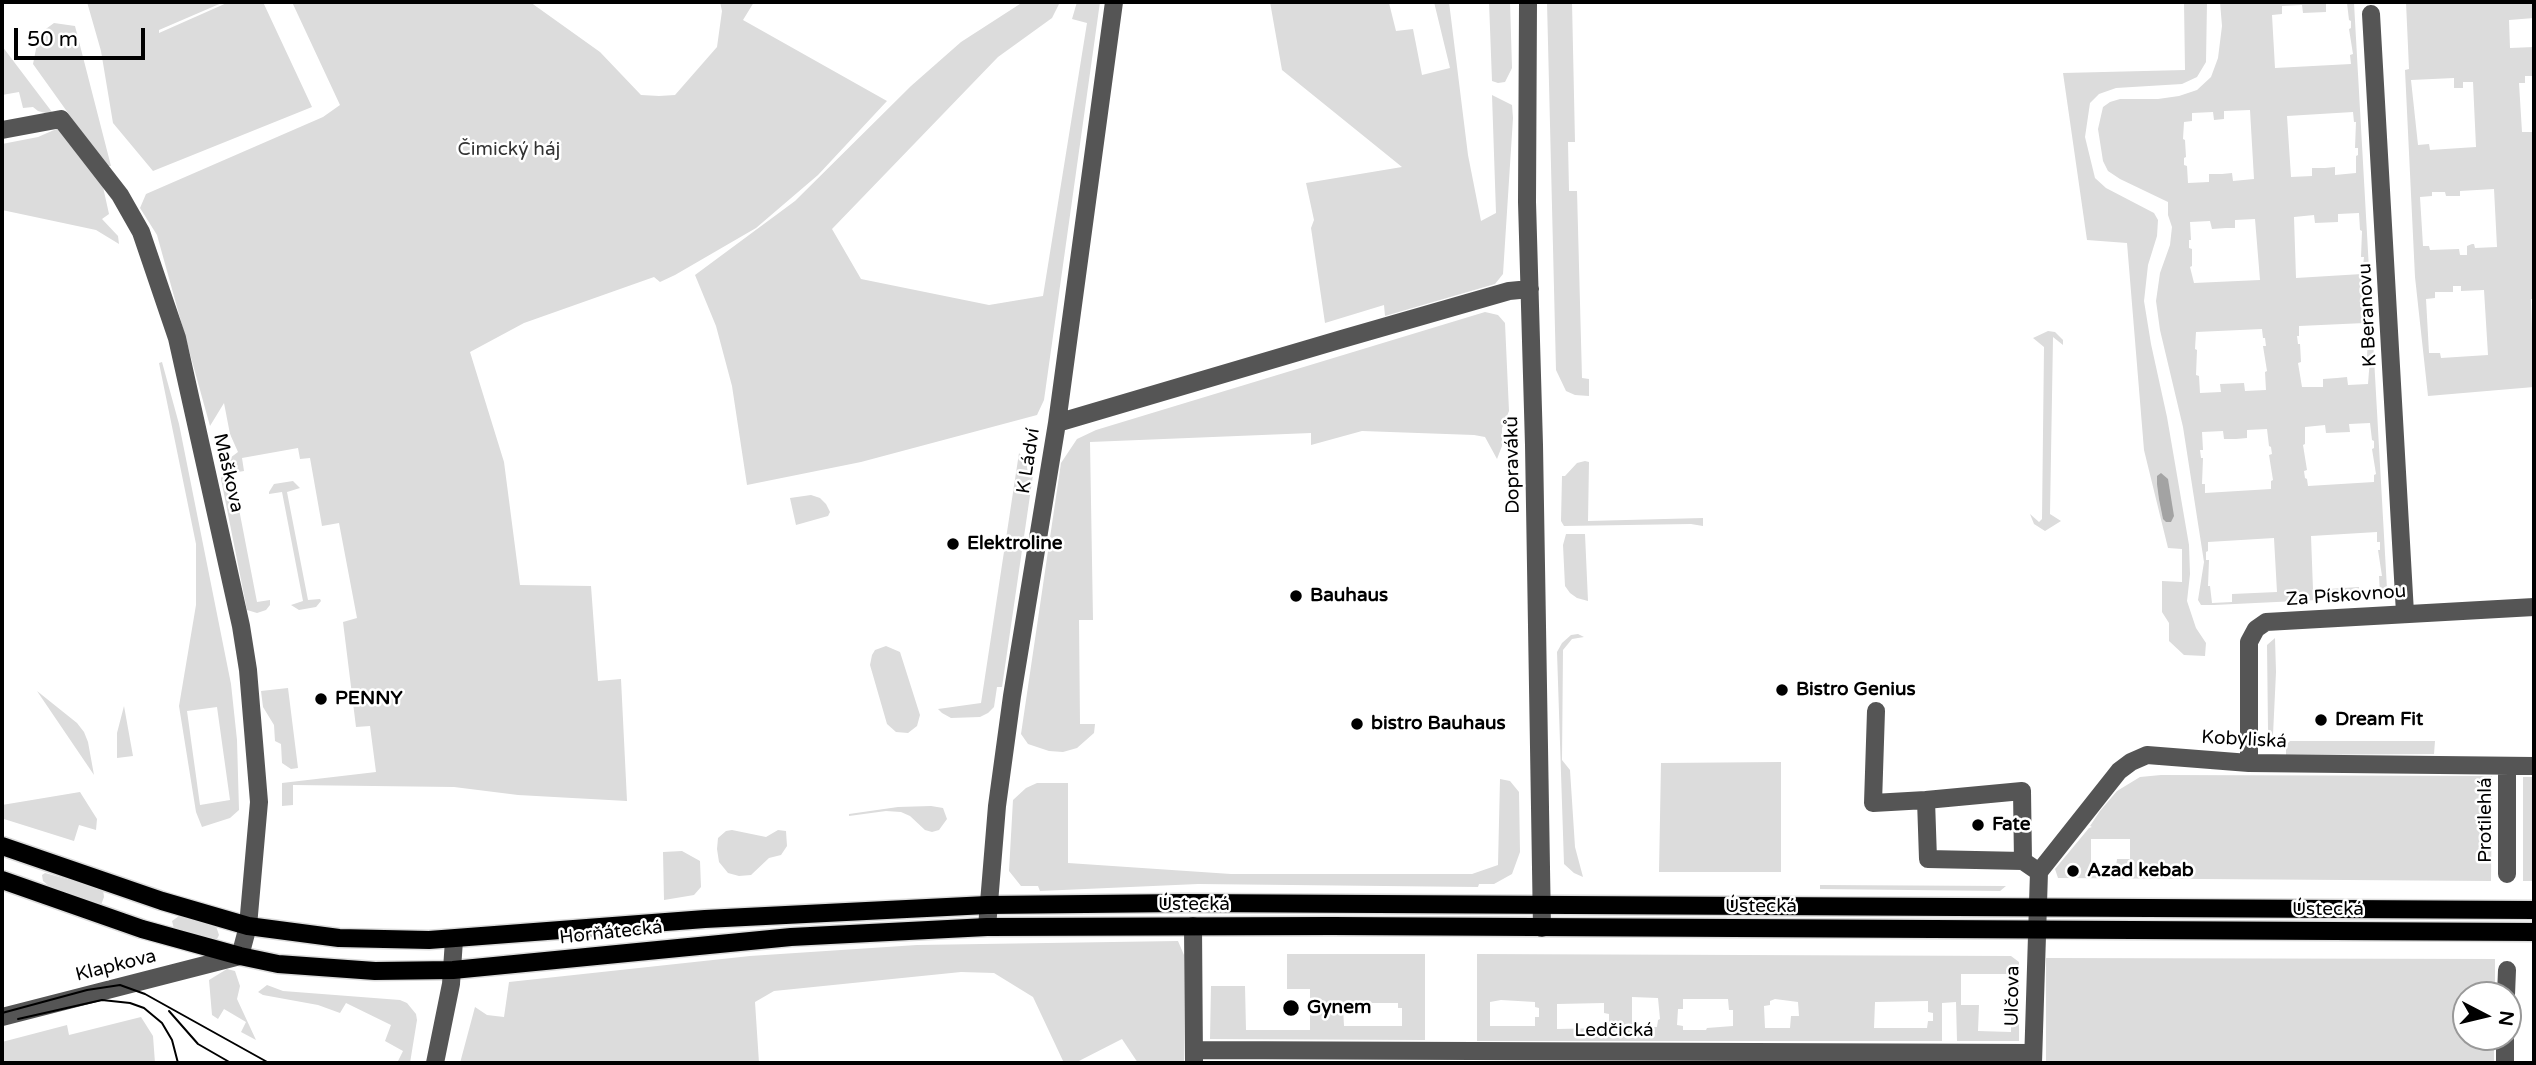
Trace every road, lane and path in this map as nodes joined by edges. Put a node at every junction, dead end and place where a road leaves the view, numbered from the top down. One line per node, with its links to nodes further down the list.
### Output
1 (1114, 2): 6 (street, K Ládví)
2 (1528, 2): 5 (street, Dopraváků)
3 (2371, 14): 8 (street, K Beranovu)
4 (2, 130): 23 (street, Maškova)
5 (1530, 289): 6 (street); 20 (street, Dopraváků)
6 (1057, 423): 19 (street, K Ládví)
7 (2534, 607): 8 (street, Za Pískovnou)
8 (2405, 613): 10 (street, Za Pískovnou)
9 (1876, 711): 13 (street)
10 (2249, 762): 11 (street, Kobyliská); 16 (street, Kobyliská)
11 (2507, 766): 12 (street, Kobyliská); 17 (street, Protilehlá)
12 (2534, 766)
13 (1926, 800): 15 (street); 15 (street)
14 (2, 846): 23 (main road, Horňátecká)
15 (2023, 861): 16 (street)
16 (2039, 872): 21 (street)
17 (2507, 874)
18 (2, 880): 30 (main road, Horňátecká)
19 (987, 905): 20 (main road, Ústecká); 25 (street, K Ládví); 29 (main road, Horňátecká)
20 (1542, 905): 21 (main road, Ústecká); 26 (street, Dopraváků)
21 (2036, 906): 22 (main road, Ústecká); 27 (street, Ulčova)
22 (2534, 910)
23 (248, 926): 29 (main road, Horňátecká); 30 (street)
24 (1193, 926): 25 (main road, Ústecká); 26 (main road, Ústecká); 35 (street)
25 (987, 927): 31 (main road, Horňátecká)
26 (1542, 928): 27 (main road, Ústecká)
27 (2036, 930): 28 (main road, Ústecká); 39 (street, Ulčova)
28 (2534, 932)
29 (454, 940): 31 (street)
30 (240, 956): 31 (main road, Horňátecká); 34 (street, Klapkova)
31 (453, 970): 40 (street)
32 (2507, 970): 33 (street)
33 (2507, 981)
34 (2, 1017)
35 (1194, 1057): 36 (street, Ledčická)
36 (1446, 1058): 37 (street, Ledčická)
37 (1642, 1058): 38 (street, Ledčická)
38 (1838, 1058): 39 (street, Ledčická)
39 (2033, 1058)
40 (435, 1063)

